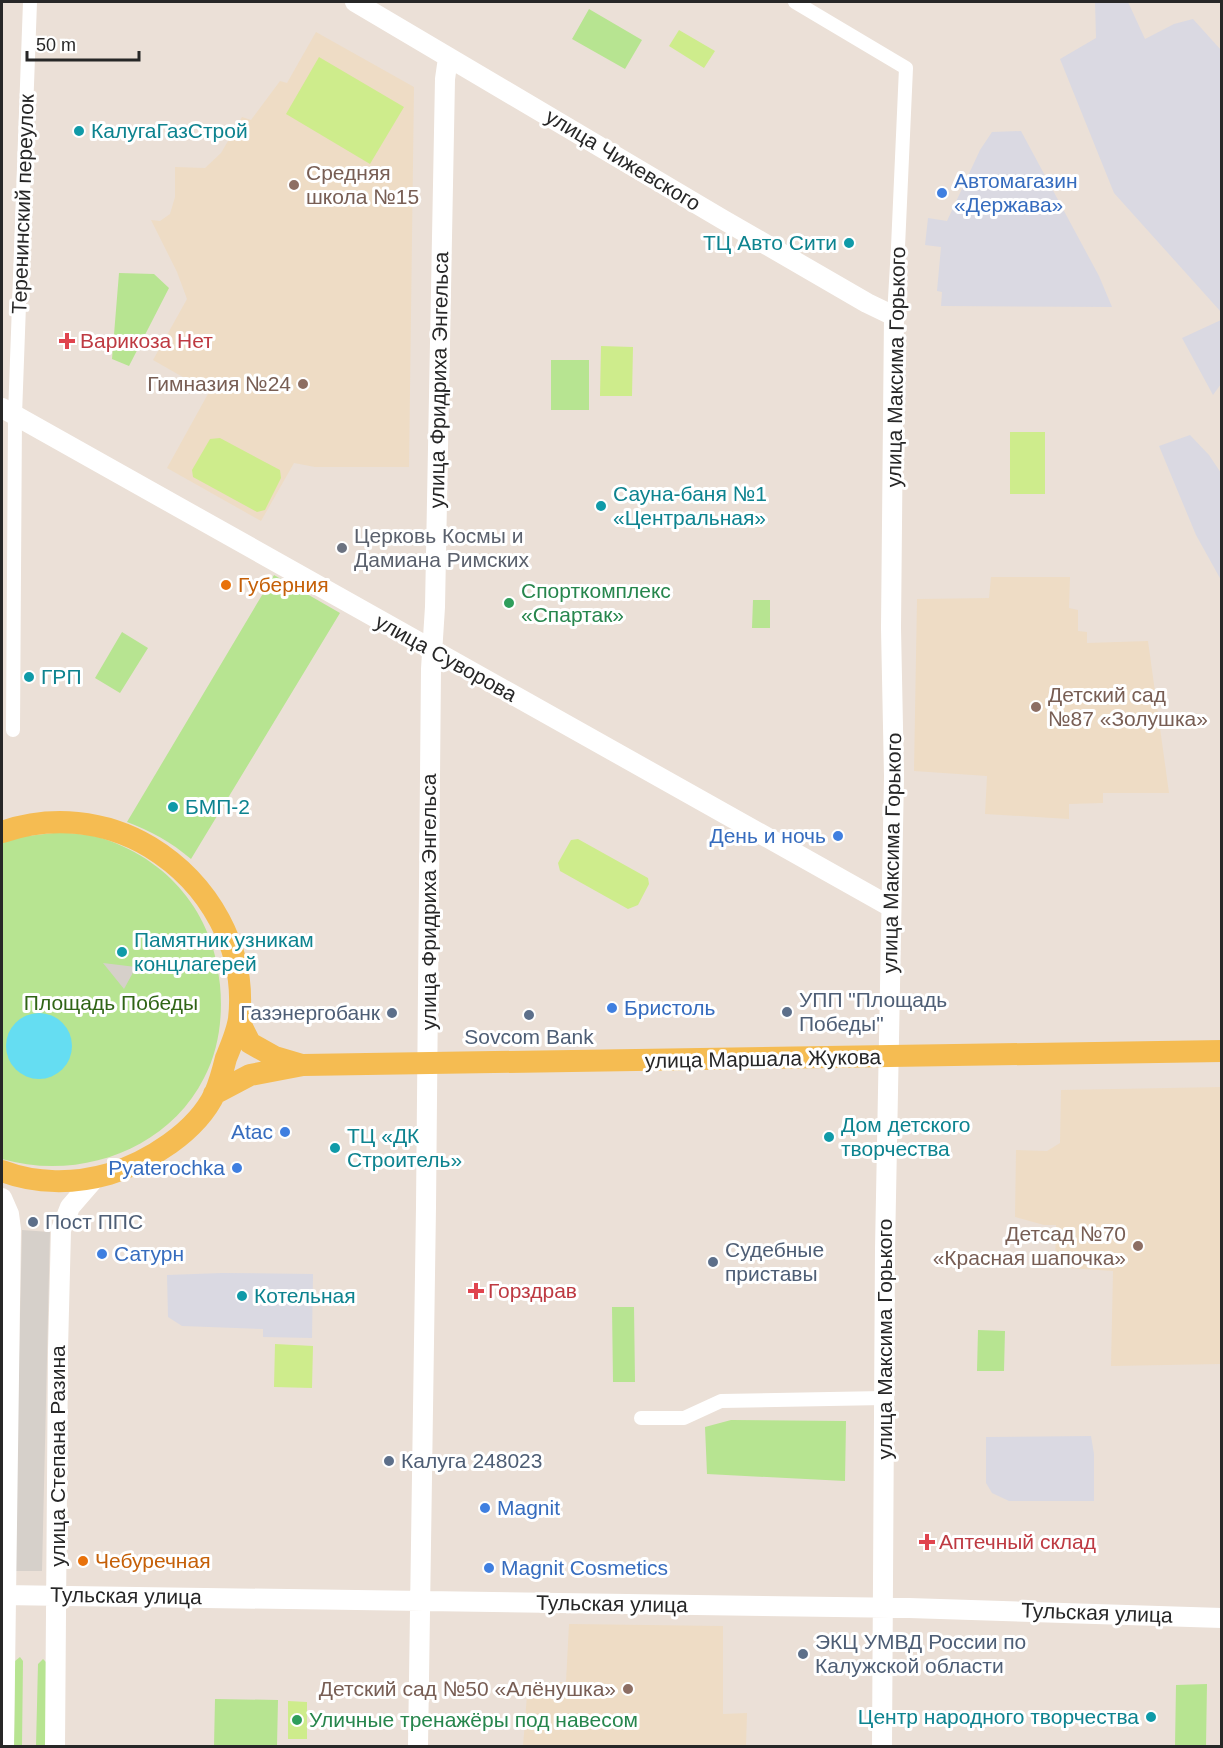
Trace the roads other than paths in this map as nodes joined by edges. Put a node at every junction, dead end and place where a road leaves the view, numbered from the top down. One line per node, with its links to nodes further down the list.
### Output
1 (30, 2): 6 (street, Теренинский переулок)
2 (355, 2): 4 (street, улица Чижевского)
3 (795, 2): 5 (street, улица Максима Горького)
4 (448, 58): 5 (street, улица Чижевского); 7 (street, улица Фридриха Энгельса)
5 (894, 315): 10 (street, улица Максима Горького)
6 (8, 411): 7 (street, улица Суворова); 8 (street, Теренинский переулок)
7 (432, 651): 10 (street, улица Суворова); 14 (street, улица Фридриха Энгельса)
8 (13, 730)
9 (2, 832): 11 (main road)
10 (891, 907): 13 (street, улица Максима Горького)
11 (239, 1021): 15 (main road); 16 (main road)
12 (1221, 1051): 13 (main road, улица Маршала Жукова)
13 (889, 1057): 14 (main road, улица Маршала Жукова); 20 (street, улица Максима Горького)
14 (428, 1064): 15 (main road, улица Маршала Жукова); 24 (street, улица Фридриха Энгельса)
15 (303, 1065): 16 (main road)
16 (214, 1094): 18 (main road)
17 (2, 1171): 18 (main road)
18 (96, 1177): 23 (street, улица Степана Разина)
19 (2, 1198): 22 (street)
20 (884, 1398): 21 (street); 25 (street, улица Максима Горького)
21 (641, 1418)
22 (4, 1595): 23 (street, Тульская улица); 27 (street)
23 (57, 1595): 24 (street, Тульская улица); 28 (street, улица Степана Разина)
24 (420, 1601): 25 (street, Тульская улица); 29 (street, улица Фридриха Энгельса)
25 (883, 1608): 26 (street, Тульская улица); 30 (street, улица Максима Горького)
26 (1221, 1618)
27 (4, 1746)
28 (55, 1746)
29 (418, 1746)
30 (882, 1746)

